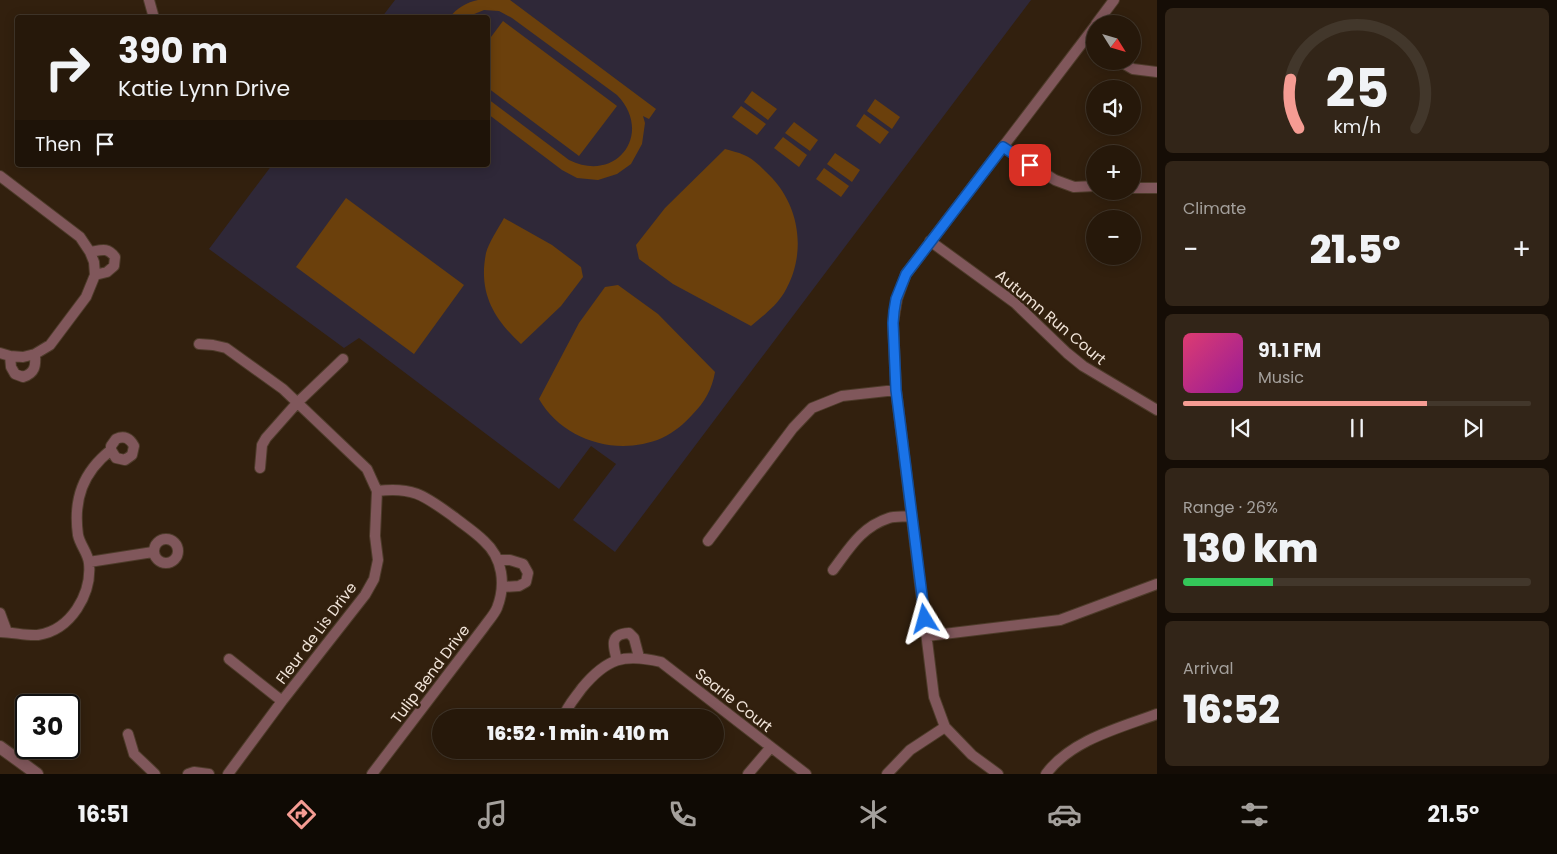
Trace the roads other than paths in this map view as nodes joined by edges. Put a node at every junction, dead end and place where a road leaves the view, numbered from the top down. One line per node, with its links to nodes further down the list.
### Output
1 (149, 0): 3 (street)
2 (1114, 0): 4 (street)
3 (153, 15)
4 (1103, 15)
5 (1086, 38): 8 (street)
6 (1141, 70): 7 (street)
7 (1157, 72)
8 (1003, 147): 10 (street); 13 (street)
9 (0, 176): 14 (street)
10 (1086, 186)
11 (1141, 188): 12 (street)
12 (1157, 188)
13 (930, 241): 20 (street); 22 (street, Autumn Run Court)
14 (90, 252): 15 (street); 15 (street)
15 (95, 275): 18 (street)
16 (198, 344): 21 (street, Fleur de Lis Drive)
17 (5, 354): 18 (street); 18 (street)
18 (35, 354)
19 (343, 359): 21 (street)
20 (896, 390): 26 (street); 27 (street)
21 (297, 403): 24 (street); 25 (street, Fleur de Lis Drive)
22 (1157, 410)
23 (111, 450): 30 (street)
24 (260, 468)
25 (377, 491): 29 (street, Tulip Bend Drive); 40 (street, Fleur de Lis Drive)
26 (912, 516): 31 (street); 36 (street)
27 (708, 540)
28 (154, 552): 30 (street)
29 (498, 560): 33 (street, Tulip Bend Drive); 33 (street)
30 (89, 562): 35 (street)
31 (833, 570)
32 (1157, 584): 36 (street)
33 (502, 587): 52 (street, Tulip Bend Drive)
34 (0, 613): 35 (street)
35 (3, 632)
36 (927, 636): 43 (street)
37 (639, 657): 39 (street, Searle Court); 39 (street); 46 (street, Searle Court)
38 (229, 659): 40 (street)
39 (617, 660): 41 (street, Searle Court)
40 (282, 701): 51 (street, Fleur de Lis Drive)
41 (566, 709)
42 (1157, 714): 57 (street)
43 (945, 727): 55 (street); 56 (street)
44 (128, 734): 48 (street)
45 (0, 747): 47 (street)
46 (771, 747): 53 (street); 54 (street, Searle Court)
47 (35, 773)
48 (156, 774)
49 (188, 774): 50 (street)
50 (209, 774)
51 (228, 774)
52 (372, 774)
53 (748, 774)
54 (806, 774)
55 (887, 774)
56 (998, 774)
57 (1046, 774)

